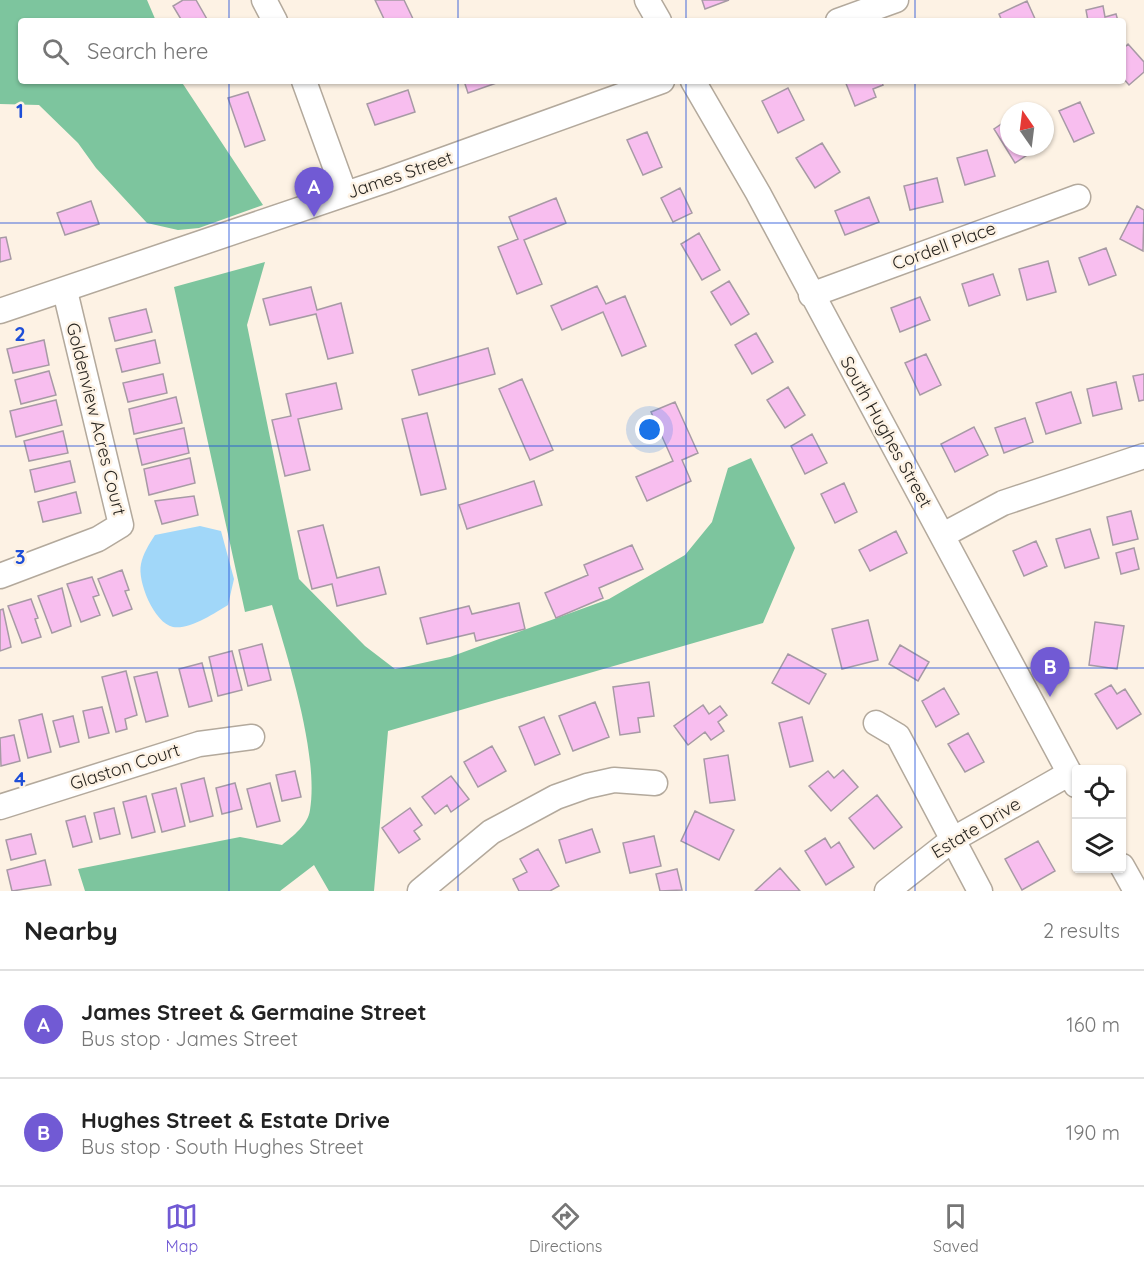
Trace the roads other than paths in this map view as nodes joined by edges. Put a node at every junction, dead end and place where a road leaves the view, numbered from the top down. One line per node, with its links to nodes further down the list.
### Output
1 (264, 0): 4 (street)
2 (647, 0): 5 (street)
3 (896, 0): 6 (street)
4 (273, 18)
5 (657, 18)
6 (846, 18)
7 (305, 84): 10 (street)
8 (654, 84): 10 (street, James Street)
9 (695, 84): 13 (street, South Hughes Street)
10 (345, 194): 12 (street, James Street)
11 (1078, 197): 13 (street, Cordell Place)
12 (65, 291): 14 (street, James Street); 17 (street, Goldenview Acres Court)
13 (811, 295): 16 (street, South Hughes Street)
14 (0, 311)
15 (1144, 456): 16 (street)
16 (942, 535): 20 (street, South Hughes Street)
17 (0, 576)
18 (876, 723): 24 (street)
19 (252, 737): 23 (street, Glaston Court)
20 (1072, 777)
21 (1072, 780): 24 (street, Estate Drive)
22 (655, 783): 26 (street)
23 (0, 807)
24 (952, 840): 27 (street, Estate Drive); 28 (street)
25 (1126, 873): 29 (street)
26 (420, 891)
27 (887, 891)
28 (980, 891)
29 (1136, 891)

